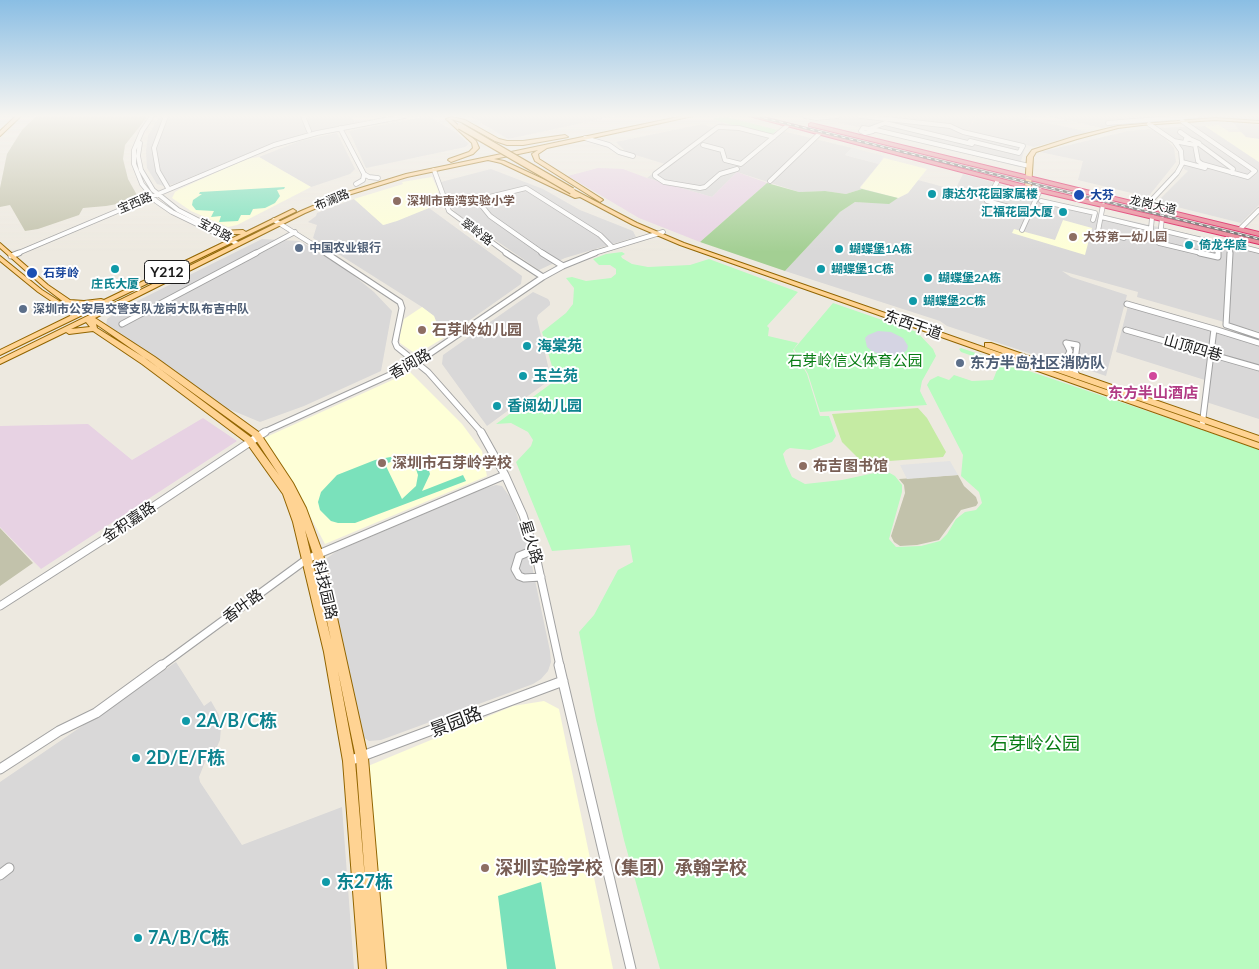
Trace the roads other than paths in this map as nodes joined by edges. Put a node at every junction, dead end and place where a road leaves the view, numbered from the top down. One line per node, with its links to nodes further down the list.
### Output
1 (135, 161): 37 (street, 宝丹路)
2 (156, 161): 34 (street)
3 (233, 161): 34 (street, 宝西路)
4 (357, 161): 27 (street)
5 (457, 161): 21 (main road, 布澜路 / Y212)
6 (468, 161): 21 (main road)
7 (498, 161): 44 (main road)
8 (523, 161): 44 (main road, 东西干道, bridge)
9 (541, 161): 44 (main road)
10 (672, 161): 24 (street)
11 (730, 161): 12 (street)
12 (744, 161)
13 (791, 161): 31 (street)
14 (925, 161): 30 (highway, 龙岗大道)
15 (966, 161): 28 (highway, 龙岗大道)
16 (1008, 161): 23 (street)
17 (1030, 161): 23 (main road)
18 (1198, 161): 26 (street)
19 (1223, 161): 26 (street)
20 (1240, 161): 26 (street)
21 (453, 162): 25 (main road, 布澜路 / Y212); 29 (main road, 布澜路 / Y212)
22 (1182, 162): 32 (street); 41 (street)
23 (1029, 166): 28 (main road)
24 (737, 169)
25 (434, 170): 50 (main road, 布澜路 / Y212); 71 (street, 翠岭路)
26 (1232, 173)
27 (364, 174): 29 (street); 33 (street)
28 (1027, 177): 35 (main road); 41 (highway, 龙岗大道)
29 (378, 178): 33 (main road, 布澜路 / Y212)
30 (998, 180): 35 (highway, 龙岗大道); 43 (street)
31 (770, 181)
32 (1251, 181)
33 (356, 184): 48 (main road, 布澜路 / Y212)
34 (168, 188): 37 (street, 宝西路)
35 (1028, 188): 36 (highway, 龙岗大道)
36 (1039, 192): 39 (street); 40 (highway, 龙岗大道); 53 (street)
37 (154, 194): 56 (street, 宝丹路); 68 (street, 宝西路)
38 (1041, 201): 39 (street)
39 (1055, 204): 49 (street)
40 (1103, 205): 45 (highway, 龙岗大道); 46 (street)
41 (1146, 206): 52 (highway, 龙岗大道)
42 (1259, 210): 52 (street)
43 (1024, 211)
44 (621, 215): 57 (main road, 东西干道)
45 (1152, 217): 46 (street); 47 (highway, 龙岗大道)
46 (1101, 218): 60 (street)
47 (1162, 219): 54 (street); 59 (highway, 龙岗大道)
48 (274, 220): 50 (street, 星火路); 51 (main road, 布澜路 / Y212)
49 (1093, 220)
50 (281, 223): 55 (street, 星火路); 61 (main road, 布澜路 / Y212)
51 (255, 229): 56 (main road); 61 (main road, 布澜路 / Y212)
52 (1240, 229): 58 (highway, 龙岗大道)
53 (1022, 230)
54 (1161, 230): 54 (street)
55 (295, 232): 78 (street); 88 (street, 星火路)
56 (219, 233): 61 (street, 宝丹路); 67 (main road)
57 (660, 233): 65 (street, 香阅路); 89 (main road, 东西干道); 92 (main road, 东西干道)
58 (1259, 234)
59 (1231, 236): 62 (highway, 龙岗大道); 63 (street)
60 (1124, 238)
61 (235, 241): 67 (main road, 布澜路 / Y212); 74 (main road, 布澜路 / Y212)
62 (1259, 242)
63 (1231, 244): 66 (street); 82 (street)
64 (0, 245): 68 (main road)
65 (612, 247): 70 (street, 香阅路); 70 (street)
66 (1259, 251)
67 (208, 252): 72 (main road, 布澜路 / Y212)
68 (11, 256): 73 (main road)
69 (0, 258): 76 (main road)
70 (564, 266): 71 (street, 香阅路)
71 (542, 277): 88 (street, 香阅路)
72 (111, 299): 73 (main road); 77 (main road, 布澜路 / Y212)
73 (68, 300): 77 (main road)
74 (122, 302): 77 (main road, 布澜路 / Y212); 77 (main road)
75 (1127, 304): 79 (street)
76 (60, 305): 77 (main road); 83 (main road)
77 (89, 320): 81 (main road, 布澜路 / Y212); 81 (main road); 93 (main road, 科技园路)
78 (122, 324)
79 (1214, 329): 84 (street); 85 (street)
80 (1126, 330): 85 (street, 山顶四巷)
81 (50, 335): 83 (main road, 布澜路 / Y212); 87 (main road, 布澜路 / Y212)
82 (1259, 336)
83 (31, 339): 86 (main road, 布澜路 / Y212)
84 (1259, 343)
85 (1211, 353): 90 (street, 山顶四巷); 92 (street)
86 (0, 354)
87 (0, 362)
88 (416, 363): 93 (street, 香阅路); 96 (street, 星火路)
89 (1055, 368): 91 (main road, 东西干道); 91 (street)
90 (1259, 368)
91 (1078, 376): 92 (main road, 东西干道)
92 (1202, 422): 94 (main road, 东西干道); 95 (main road, 东西干道)
93 (253, 438): 98 (main road, 科技园路); 100 (street, 金积嘉路)
94 (1259, 438)
95 (1259, 446)
96 (505, 475): 97 (street, 星火路); 98 (street, 香叶路)
97 (534, 550): 99 (street, 星火路); 99 (street)
98 (313, 557): 102 (main road, 科技园路); 103 (main road, 科技园路); 104 (street, 香叶路)
99 (541, 577): 101 (street, 星火路)
100 (0, 606)
101 (563, 682): 102 (street, 景园路); 109 (street, 星火路)
102 (362, 758): 103 (street, 景园路); 108 (main road, 科技园路)
103 (349, 761): 107 (main road, 科技园路)
104 (0, 769)
105 (9, 868): 106 (street)
106 (0, 875)
107 (366, 969)
108 (379, 969)
109 (631, 969)

